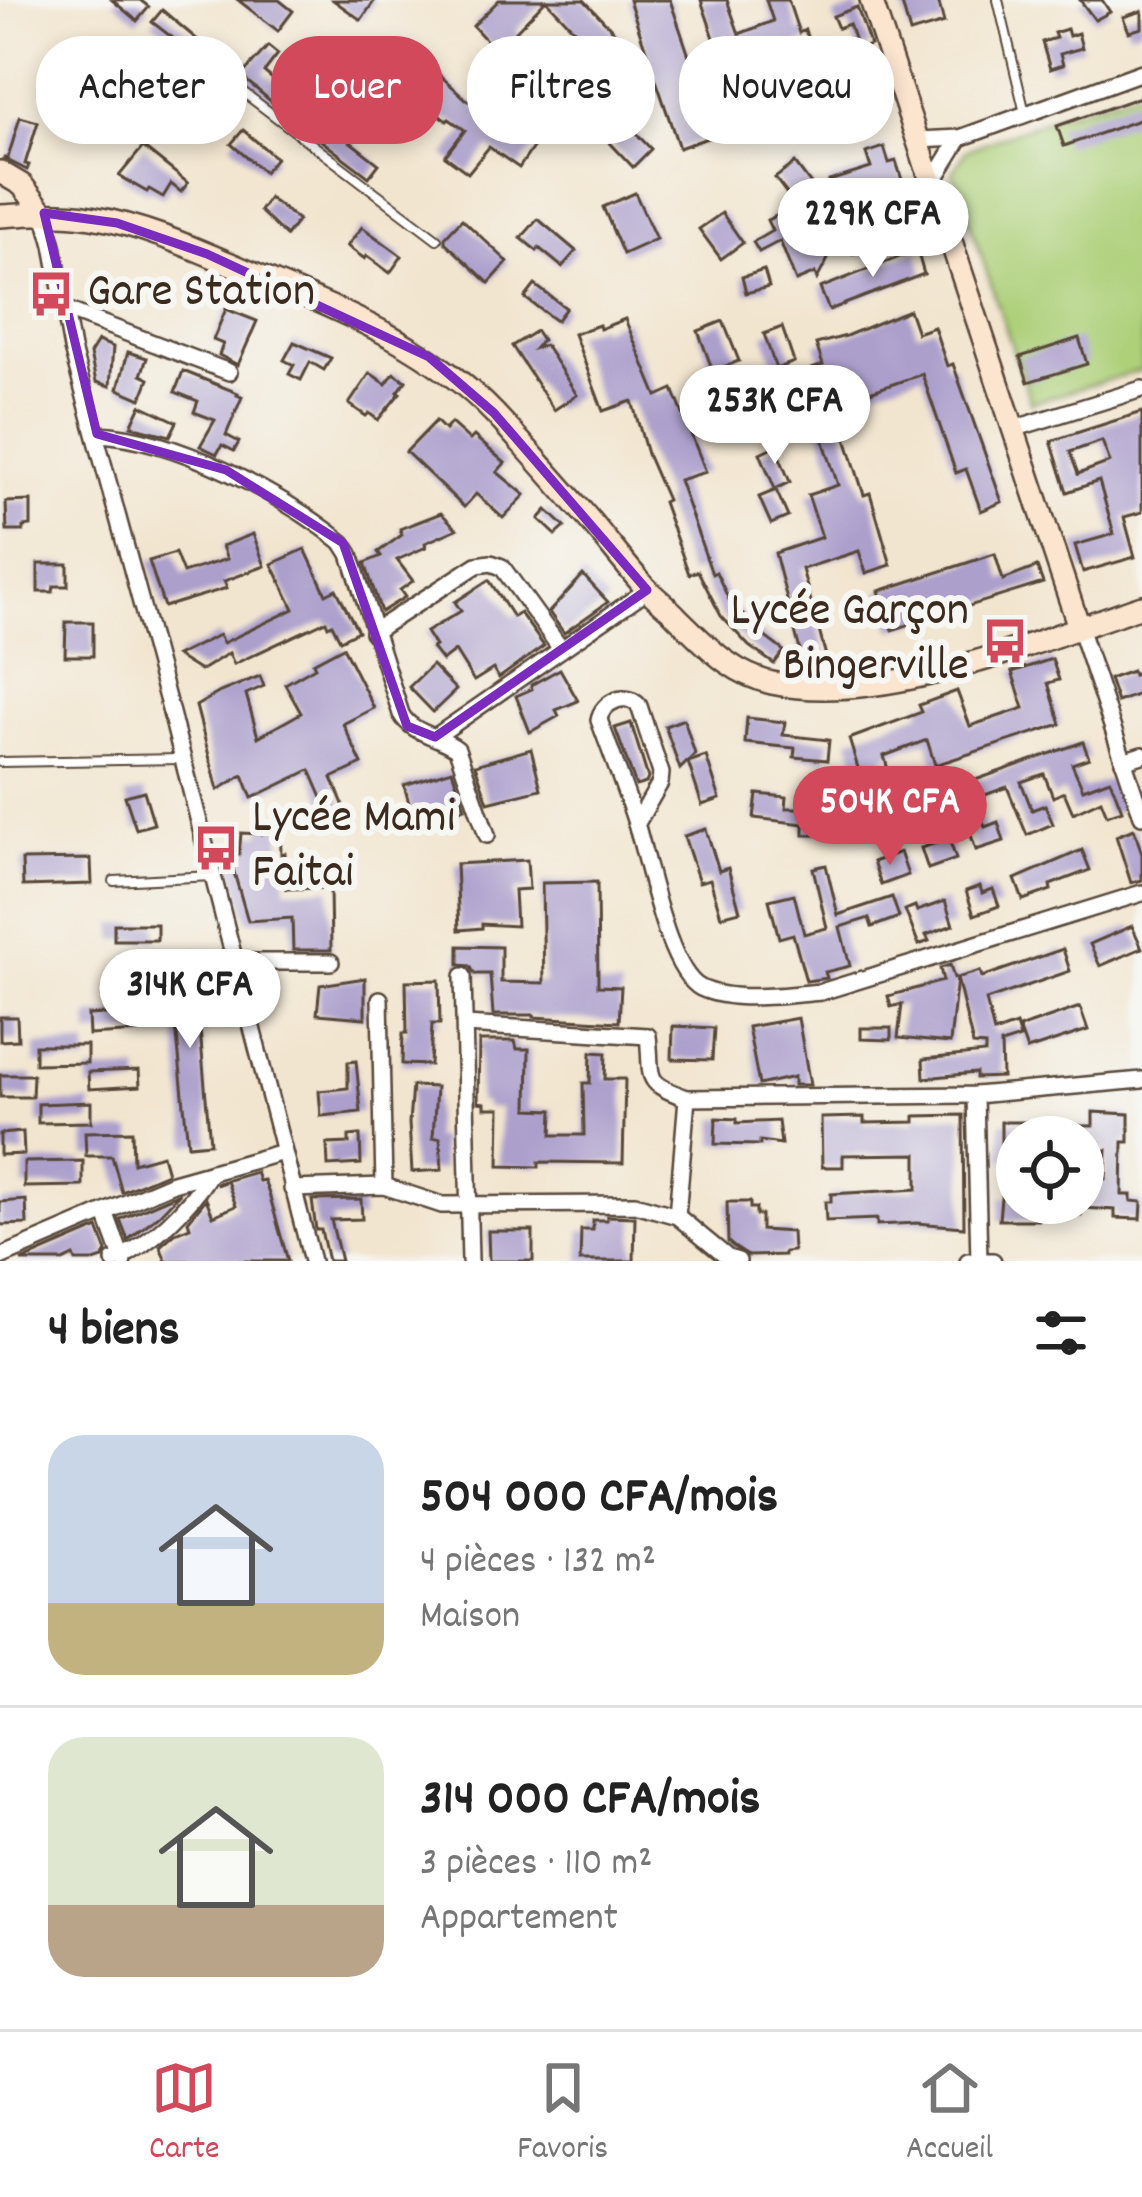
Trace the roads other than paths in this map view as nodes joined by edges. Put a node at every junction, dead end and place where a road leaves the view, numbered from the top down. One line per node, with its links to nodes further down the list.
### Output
1 (872, 0): 7 (main road)
2 (998, 0): 5 (lane)
3 (1142, 72): 5 (street)
4 (247, 94): 12 (lane)
5 (1025, 113): 6 (street)
6 (960, 138): 7 (street); 9 (street)
7 (918, 140): 9 (main road)
8 (0, 172): 10 (main road)
9 (933, 182): 16 (main road)
10 (44, 213): 11 (main road); 13 (street); 18 (main road)
11 (0, 216)
12 (437, 238)
13 (64, 309): 14 (street); 17 (street)
14 (230, 372)
15 (1142, 389): 16 (street)
16 (1013, 429): 20 (main road)
17 (97, 434): 21 (street); 25 (street)
18 (647, 590): 20 (main road); 22 (street)
19 (1142, 606): 20 (main road)
20 (1079, 627): 26 (street)
21 (373, 632): 22 (street); 23 (street)
22 (561, 649): 23 (street)
23 (435, 737): 30 (street)
24 (1142, 754): 26 (street)
25 (182, 759): 27 (lane); 31 (street)
26 (1123, 761): 28 (street)
27 (0, 762)
28 (1142, 817)
29 (637, 823): 29 (street); 33 (street)
30 (487, 835)
31 (212, 876): 32 (lane); 34 (street)
32 (113, 881)
33 (1142, 893)
34 (235, 962): 35 (street); 42 (street)
35 (332, 962)
36 (463, 976): 38 (street)
37 (380, 999): 44 (street)
38 (465, 1025): 41 (street); 46 (street)
39 (1142, 1080): 40 (street)
40 (975, 1095): 41 (street); 52 (street)
41 (687, 1098): 48 (street)
42 (283, 1152): 43 (street); 45 (street)
43 (212, 1172): 47 (street); 51 (street)
44 (384, 1186): 45 (street); 46 (street)
45 (292, 1189): 53 (street)
46 (470, 1205): 48 (street); 54 (street)
47 (106, 1214): 50 (street); 51 (street)
48 (677, 1216): 49 (street)
49 (702, 1236): 55 (street); 56 (street)
50 (0, 1256)
51 (119, 1260)
52 (979, 1260): 57 (street); 58 (street)
53 (312, 1261)
54 (470, 1261)
55 (700, 1261)
56 (738, 1261)
57 (968, 1261)
58 (993, 1261)

